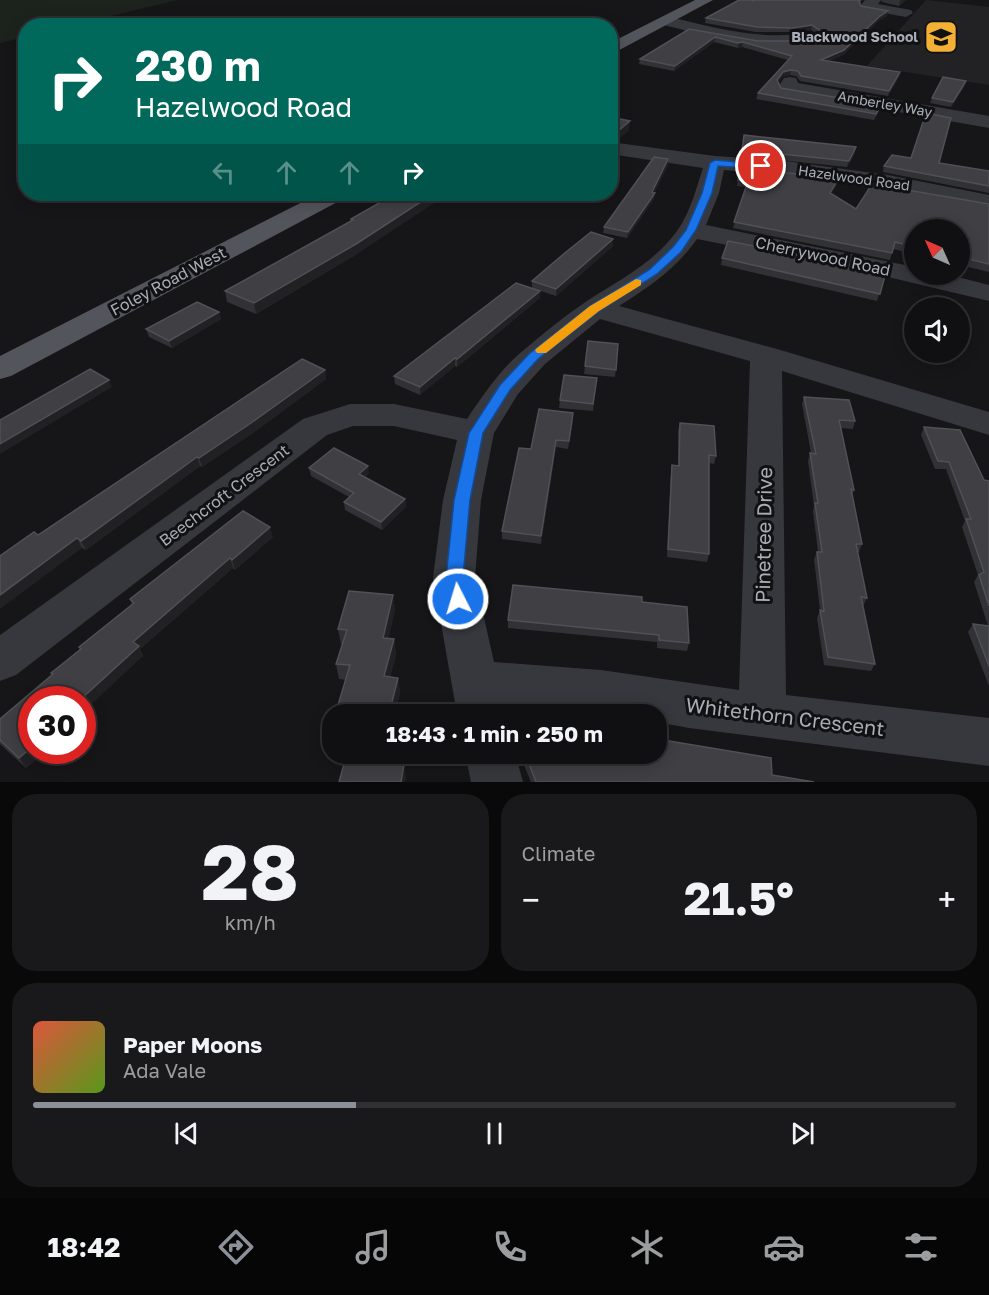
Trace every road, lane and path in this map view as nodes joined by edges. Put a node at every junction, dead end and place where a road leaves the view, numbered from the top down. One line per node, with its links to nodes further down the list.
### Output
1 (706, 0): 4 (main road)
2 (874, 0): 3 (street)
3 (906, 13)
4 (665, 21): 5 (street); 6 (main road)
5 (808, 42)
6 (618, 46)
7 (790, 82): 8 (street, Amberley Way)
8 (989, 122)
9 (618, 149): 10 (street, Hazelwood Road)
10 (715, 163): 12 (street, Hazelwood Road); 13 (street)
11 (322, 201): 17 (main road, Foley Road West)
12 (989, 202)
13 (691, 230): 14 (street, Cherrywood Road); 15 (street)
14 (989, 293)
15 (595, 309): 16 (street); 19 (street)
16 (766, 356): 18 (street); 22 (street, Pinetree Drive)
17 (0, 369)
18 (989, 424)
19 (476, 433): 20 (street, Beechcroft Crescent); 21 (street)
20 (0, 661)
21 (477, 698): 22 (street, Whitethorn Crescent)
22 (762, 714): 23 (street, Whitethorn Crescent)
23 (989, 742)
24 (493, 764): 25 (street)
25 (497, 782)

